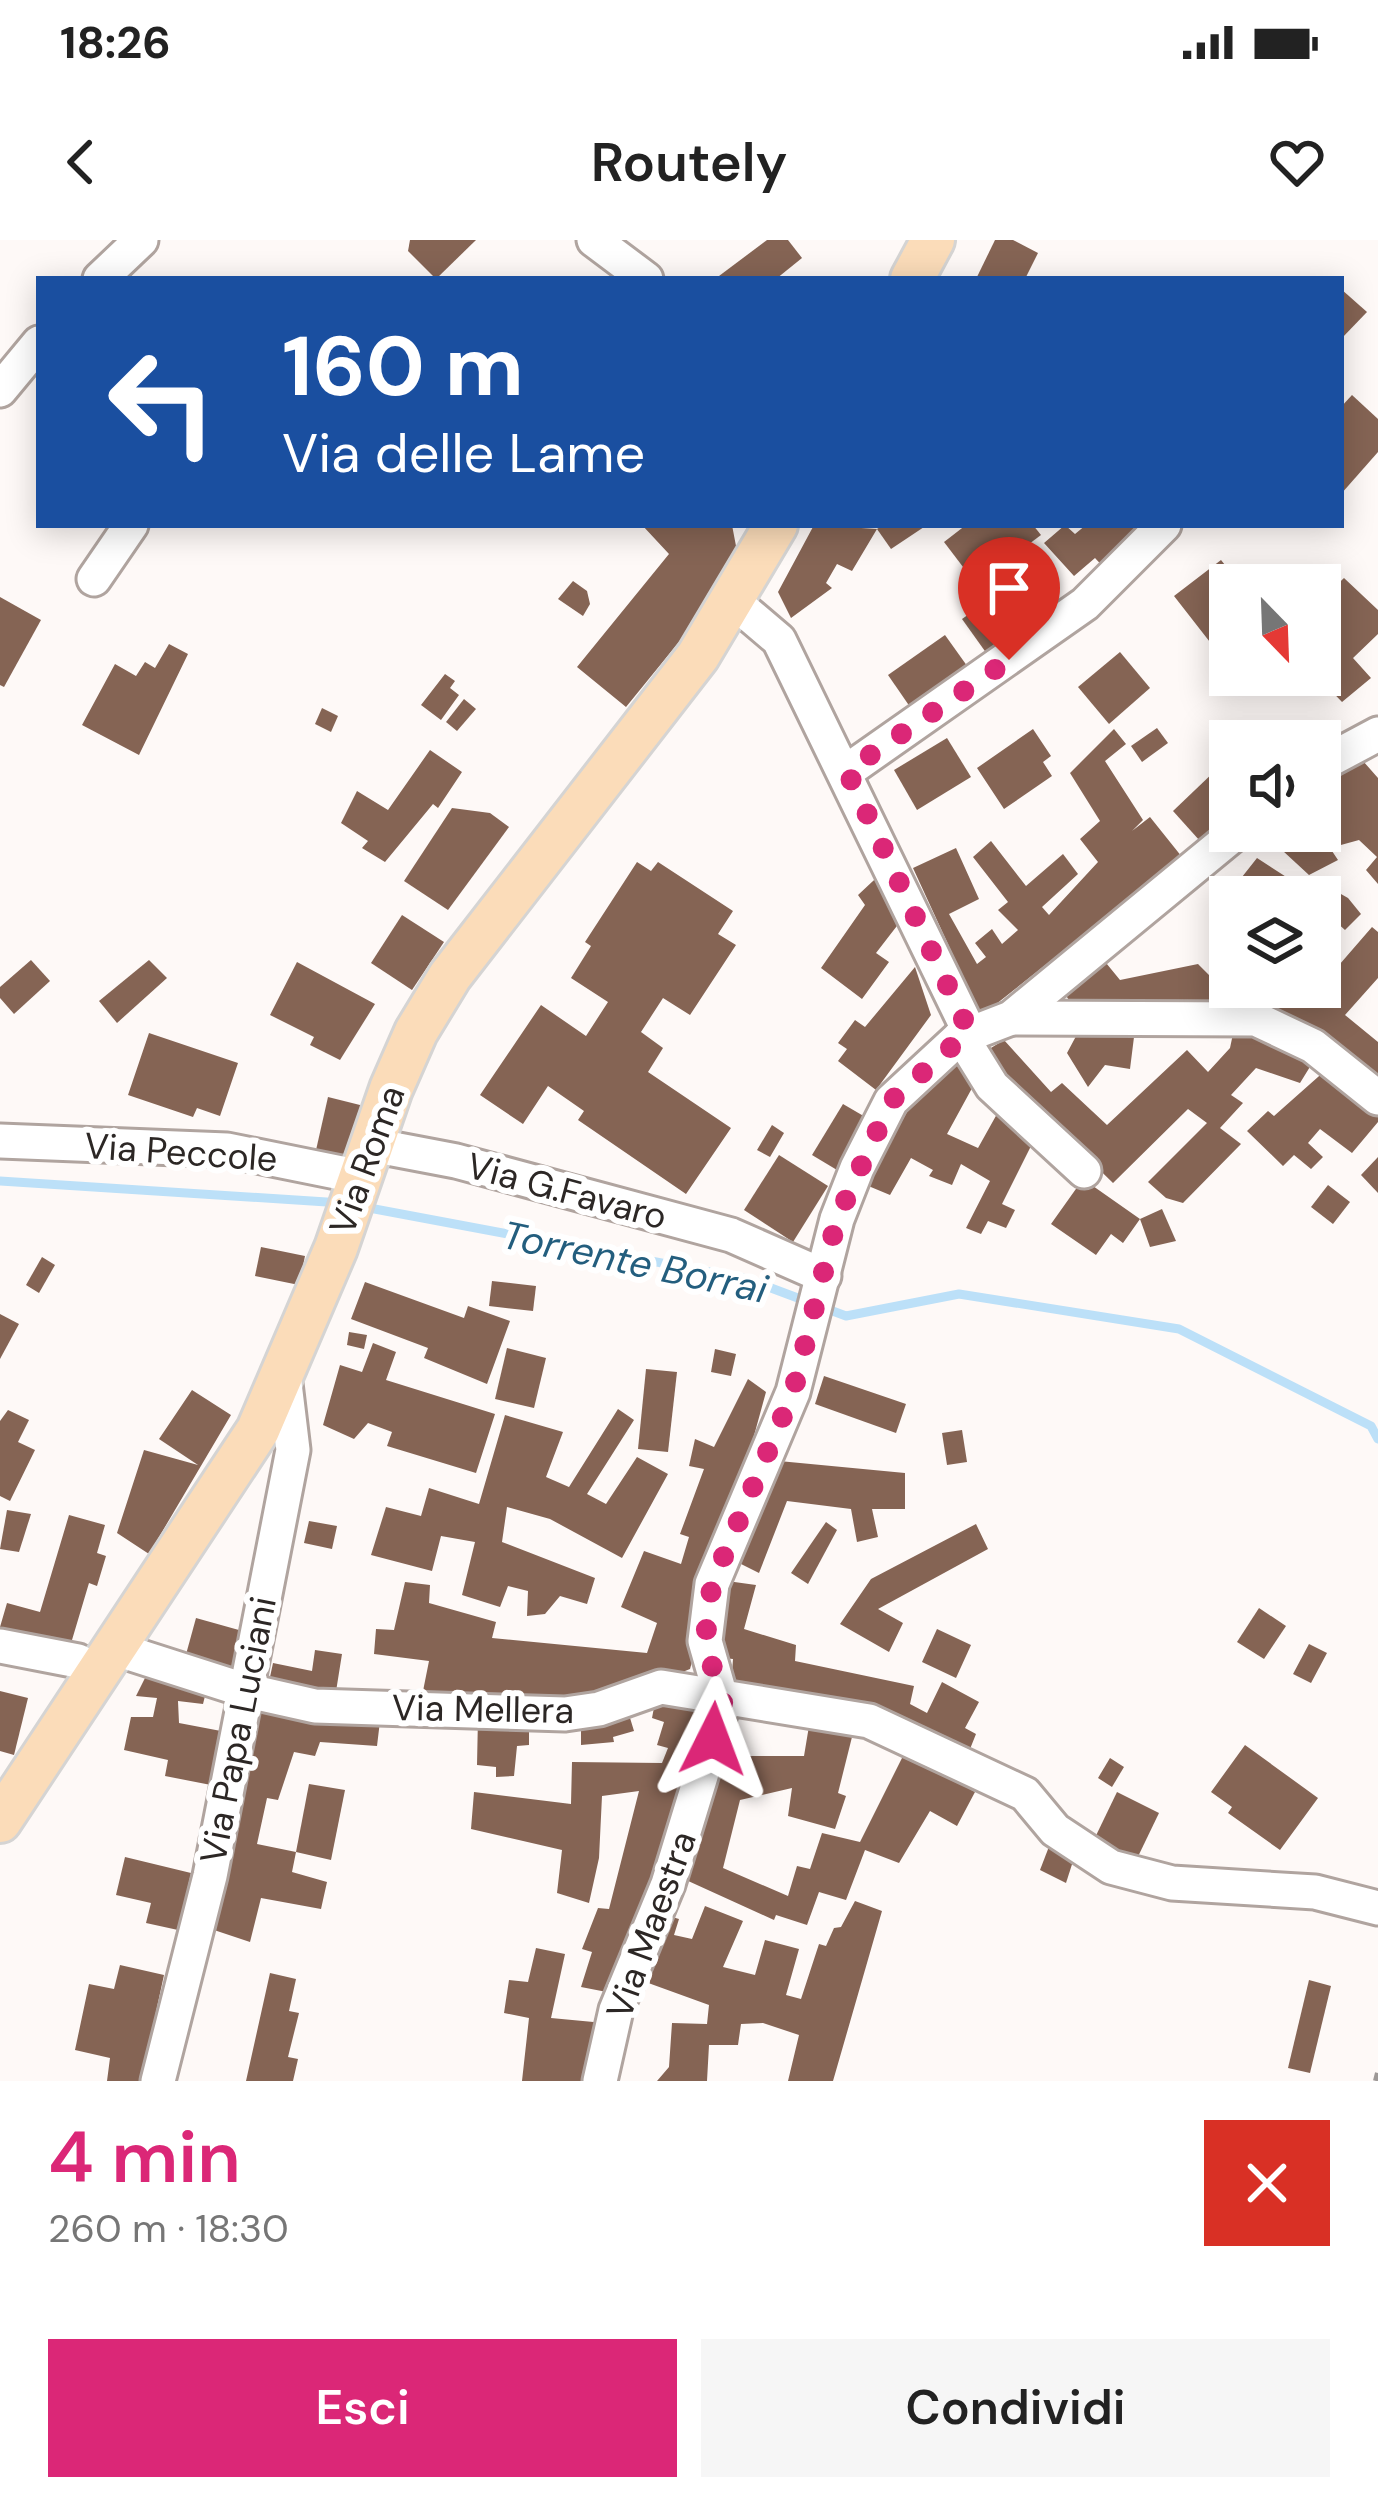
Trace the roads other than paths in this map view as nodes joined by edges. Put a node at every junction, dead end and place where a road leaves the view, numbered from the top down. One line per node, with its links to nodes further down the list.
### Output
1 (141, 240): 4 (street)
2 (594, 240): 5 (street)
3 (933, 240): 6 (main road)
4 (103, 276)
5 (642, 276)
6 (914, 276)
7 (36, 355): 8 (street)
8 (0, 390)
9 (129, 528): 12 (street)
10 (770, 528): 13 (main road, Via Roma)
11 (1161, 528): 16 (street)
12 (94, 579)
13 (733, 601): 16 (street); 22 (main road, Via Roma)
14 (1378, 734): 15 (street)
15 (1341, 754)
16 (847, 771): 19 (street)
17 (1213, 852): 18 (street, Via Maestra)
18 (1011, 1018): 19 (street, Via Maestra); 20 (street)
19 (965, 1034): 23 (street); 24 (street, Via Maestra)
20 (1378, 1098)
21 (0, 1141): 22 (street, Via Peccole)
22 (363, 1170): 24 (street, Via G.Favaro); 25 (main road, Via Roma)
23 (1084, 1171)
24 (821, 1285): 29 (street, Via Maestra)
25 (284, 1375): 27 (main road, Via Roma); 28 (street, Via Papa Luciani)
26 (0, 1646): 27 (street, Via Mellera)
27 (108, 1661): 28 (street, Via Mellera); 30 (main road, Via Roma)
28 (244, 1690): 29 (street, Via Mellera); 32 (street, Via Papa Luciani)
29 (720, 1696): 31 (street, Via Mellera); 33 (street, Via Maestra)
30 (0, 1821)
31 (1378, 1907)
32 (158, 2081)
33 (600, 2081)

